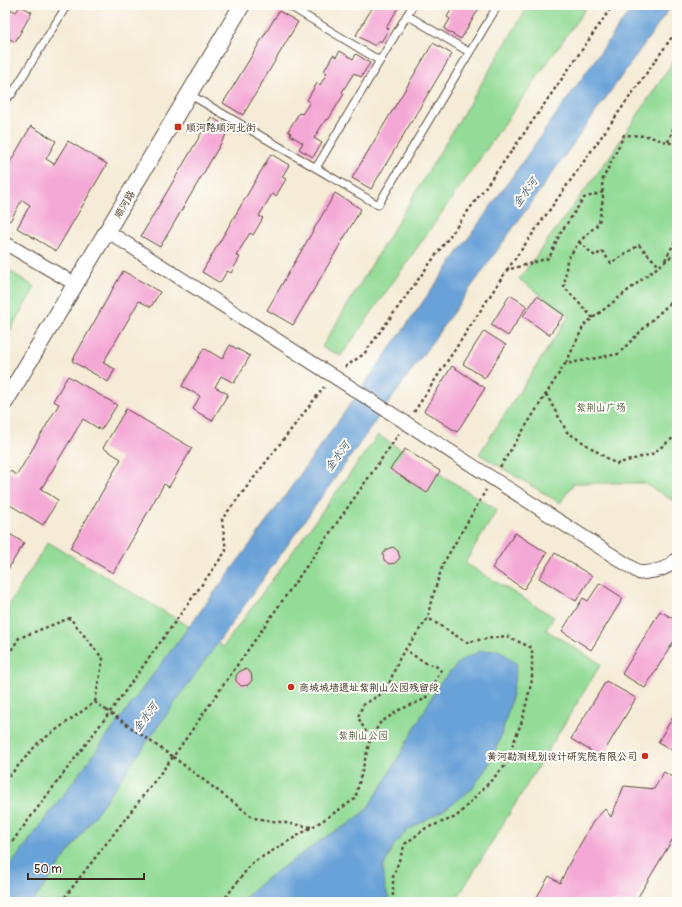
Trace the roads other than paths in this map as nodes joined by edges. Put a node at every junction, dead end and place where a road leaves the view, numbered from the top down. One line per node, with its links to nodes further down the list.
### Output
1 (66, 5): 10 (lane)
2 (242, 5): 9 (street, 顺河路)
3 (288, 5): 8 (lane)
4 (413, 5): 6 (lane)
5 (498, 5): 7 (lane)
6 (407, 15): 7 (lane); 8 (lane)
7 (469, 52): 11 (lane)
8 (380, 61): 11 (lane)
9 (189, 94): 11 (lane); 12 (street, 顺河路)
10 (5, 98)
11 (316, 168)
12 (107, 231): 14 (street, 顺河路); 16 (street)
13 (5, 243): 14 (street)
14 (75, 284): 15 (street, 顺河路)
15 (5, 402)
16 (677, 559)

